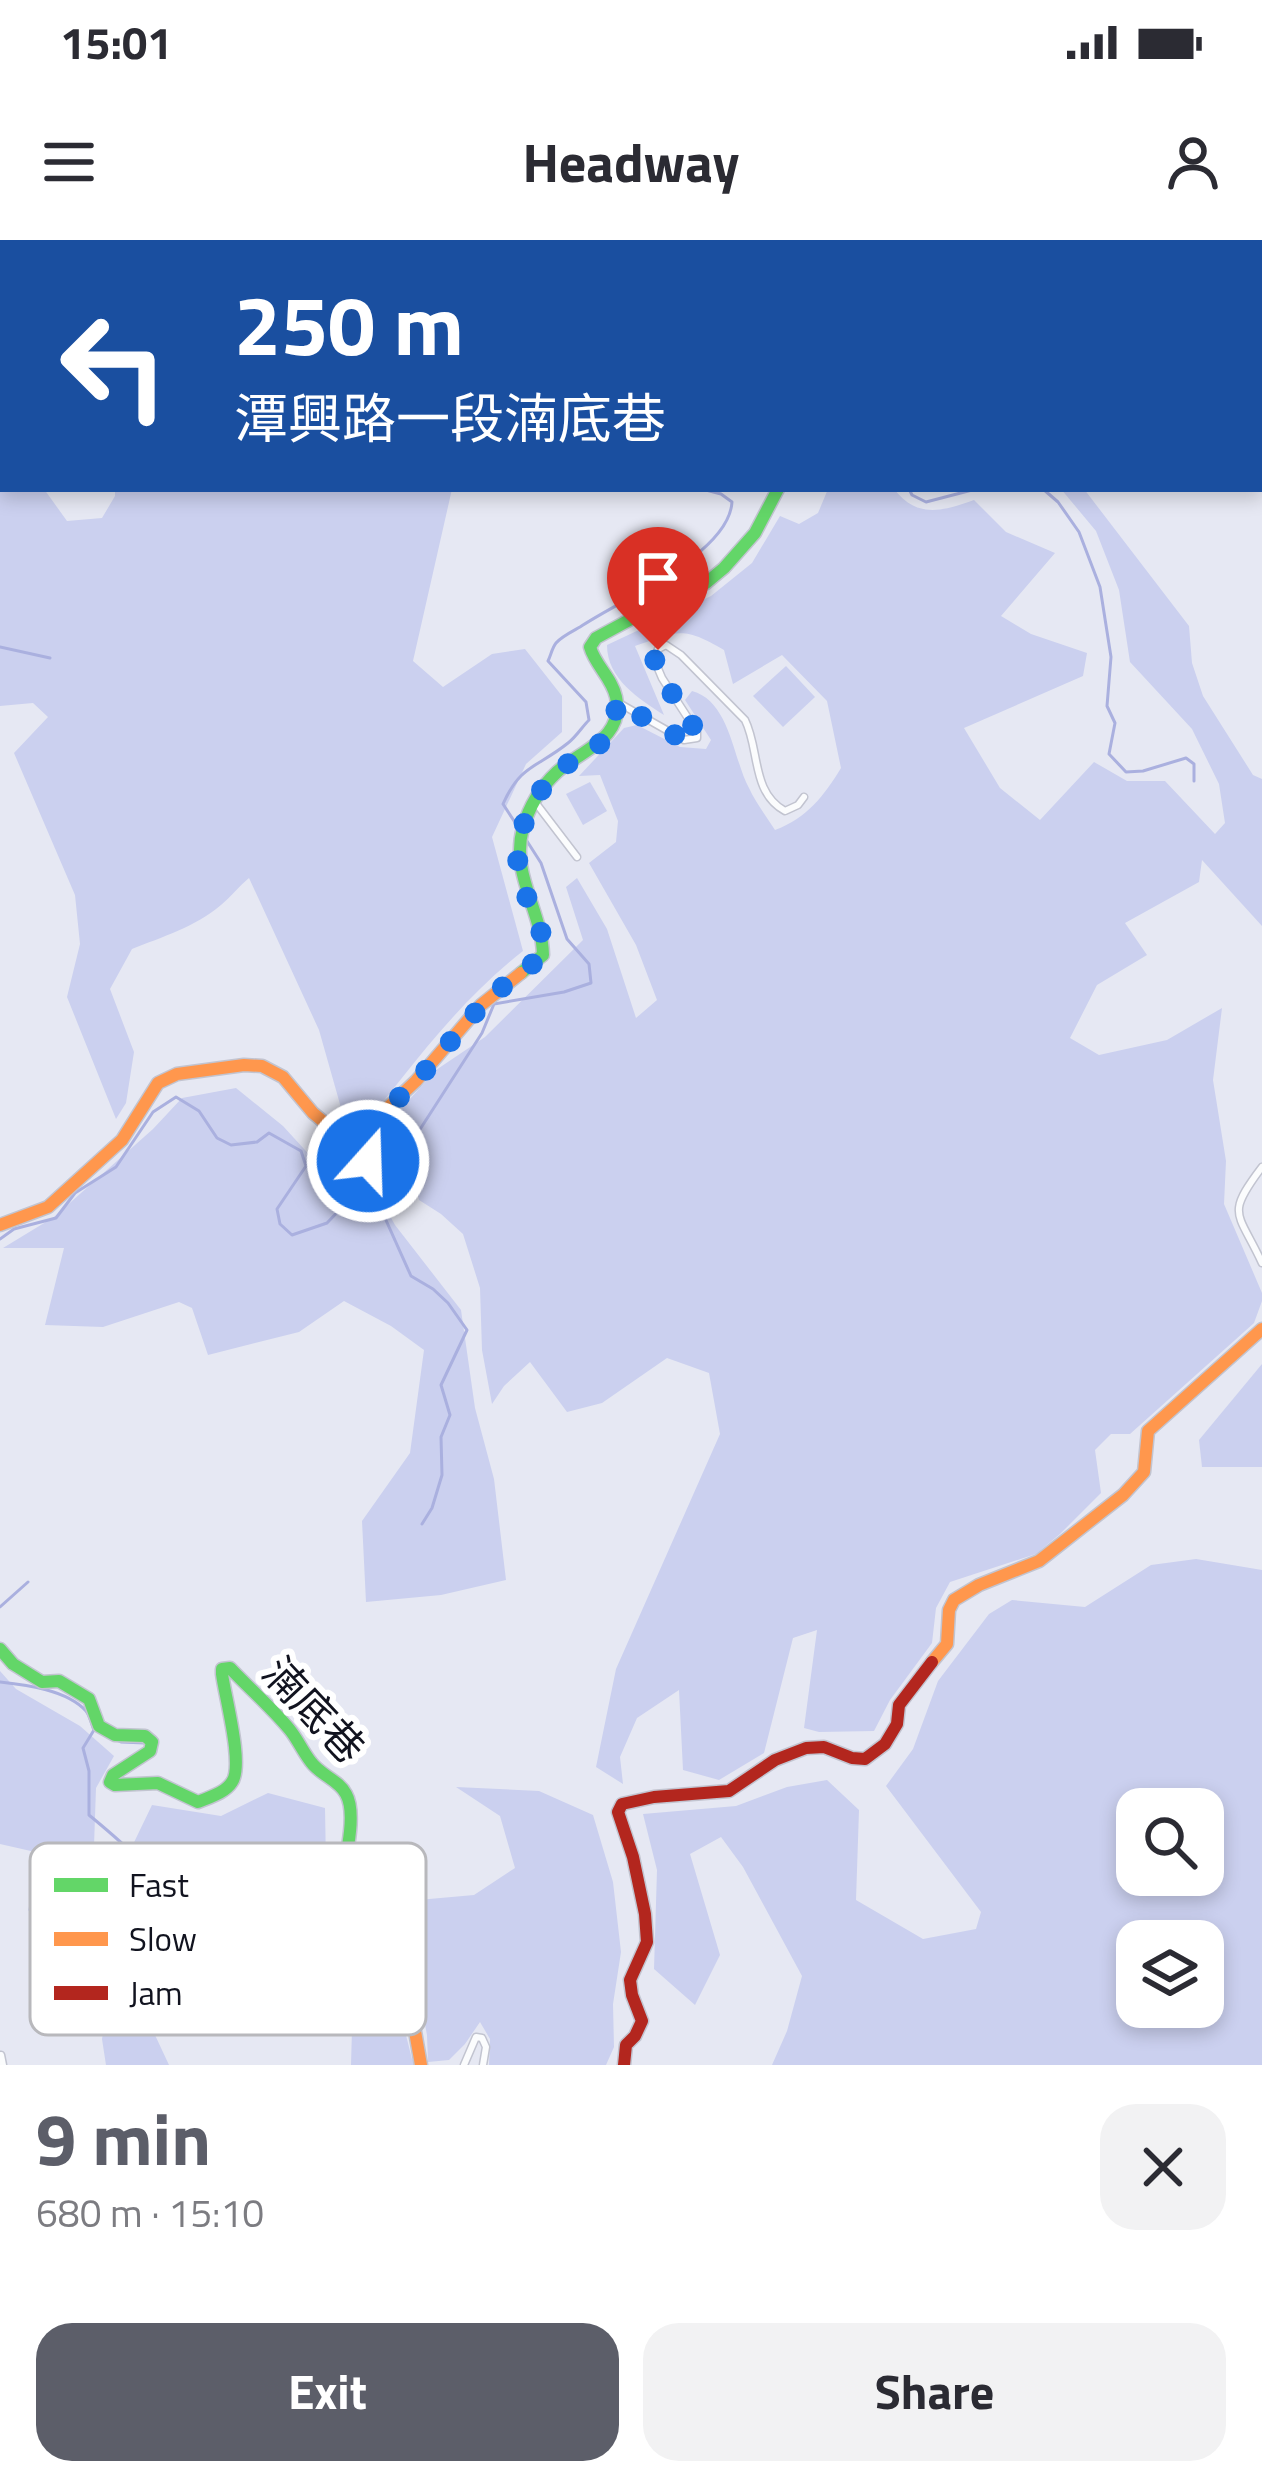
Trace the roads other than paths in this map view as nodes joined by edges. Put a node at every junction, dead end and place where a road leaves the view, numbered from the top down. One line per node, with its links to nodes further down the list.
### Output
1 (776, 492): 2 (street)
2 (616, 702): 3 (street); 4 (street)
3 (804, 797)
4 (535, 802): 5 (street); 7 (street)
5 (577, 856)
6 (1262, 1167): 8 (street)
7 (0, 1225)
8 (1262, 1263)
9 (1262, 1329): 18 (street)
10 (0, 1649): 11 (street, 湳底巷)
11 (346, 1843)
12 (416, 2035): 15 (street, 湳底巷)
13 (1, 2055): 14 (street)
14 (2, 2065)
15 (421, 2065)
16 (464, 2065): 17 (street)
17 (483, 2065)
18 (624, 2065)

